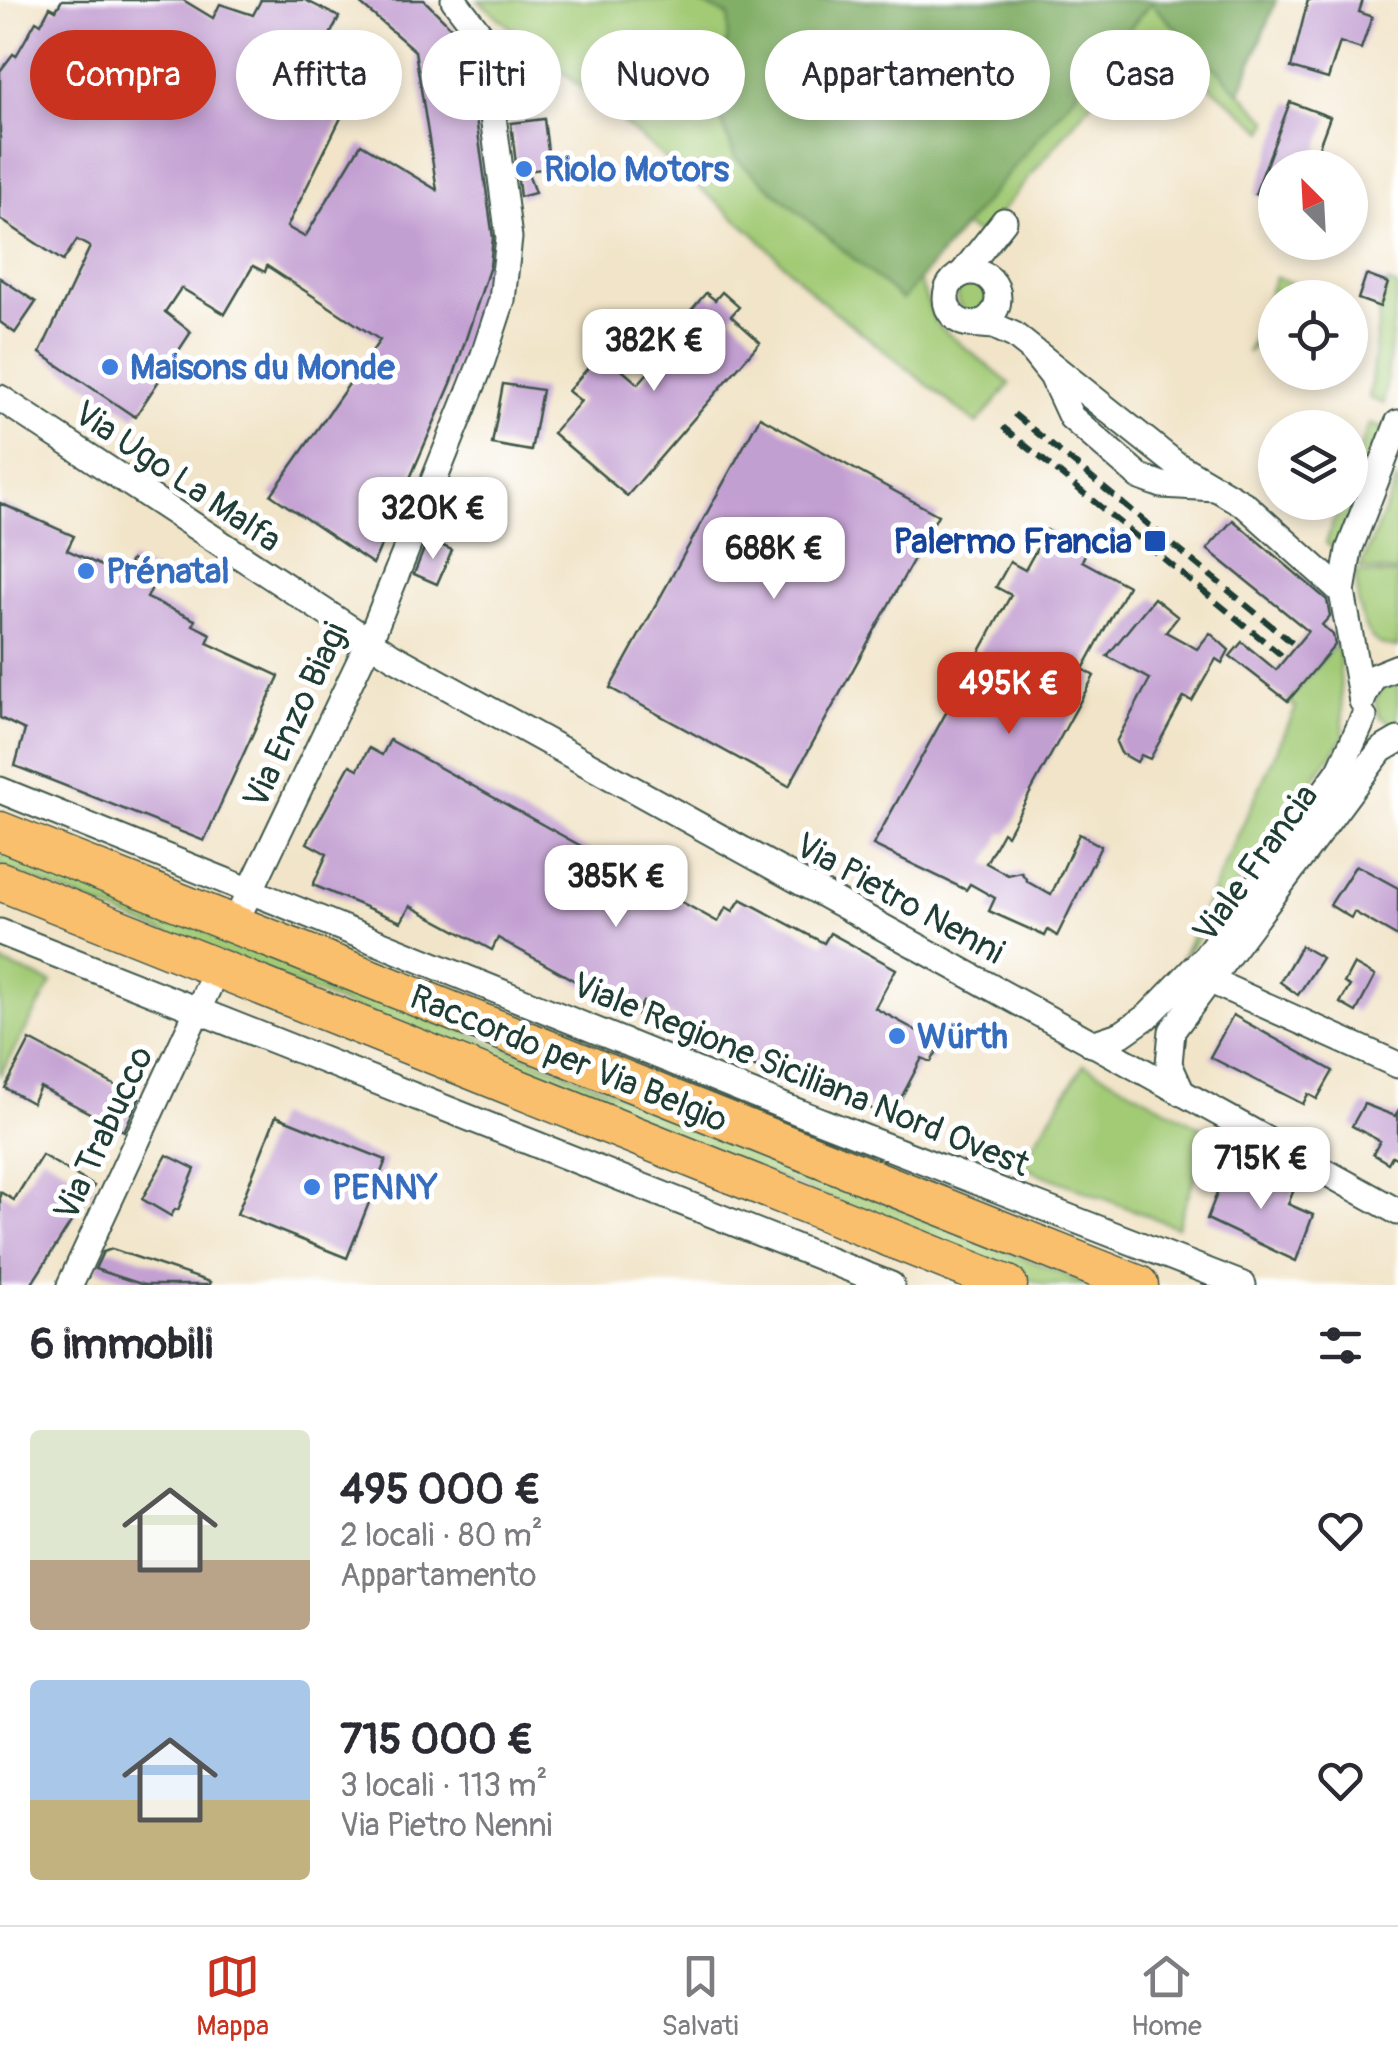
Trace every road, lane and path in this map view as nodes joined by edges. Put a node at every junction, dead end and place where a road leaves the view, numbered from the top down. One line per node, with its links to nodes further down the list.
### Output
1 (454, 0): 11 (street, Via Enzo Biagi)
2 (996, 230): 3 (street)
3 (973, 274): 4 (street); 5 (street)
4 (998, 298): 5 (street); 6 (street)
5 (970, 324): 6 (street)
6 (1023, 343): 9 (street)
7 (0, 398): 11 (street, Via Ugo La Malfa)
8 (1398, 424): 9 (street)
9 (1342, 592): 10 (street)
10 (1350, 618): 12 (street); 13 (street)
11 (369, 642): 18 (street, Via Enzo Biagi); 24 (street, Via Pietro Nenni)
12 (1398, 667): 13 (street)
13 (1363, 709): 14 (street); 22 (street, Viale Francia)
14 (1398, 740): 20 (street, Viale Francia)
15 (0, 790): 18 (street, Viale Regione Siciliana Nord Ovest)
16 (0, 831): 32 (highway, Raccordo per Via Belgio)
17 (0, 881): 31 (highway, Raccordo per Via Belgio)
18 (246, 898): 33 (street, Viale Regione Siciliana Nord Ovest)
19 (0, 932): 21 (street)
20 (1222, 988): 23 (street, Viale Francia); 25 (street)
21 (203, 999): 29 (street, Via Trabucco); 30 (street)
22 (1149, 1016): 24 (street, Viale Francia); 26 (street, Viale Francia)
23 (1172, 1032): 26 (street, Viale Francia); 27 (street)
24 (1092, 1044): 26 (street, Via Pietro Nenni)
25 (1398, 1065)
26 (1134, 1067): 27 (street, Via Pietro Nenni)
27 (1182, 1093): 28 (street, Via Pietro Nenni)
28 (1398, 1212)
29 (70, 1285)
30 (891, 1285)
31 (1008, 1285)
32 (1138, 1285)
33 (1243, 1285)

